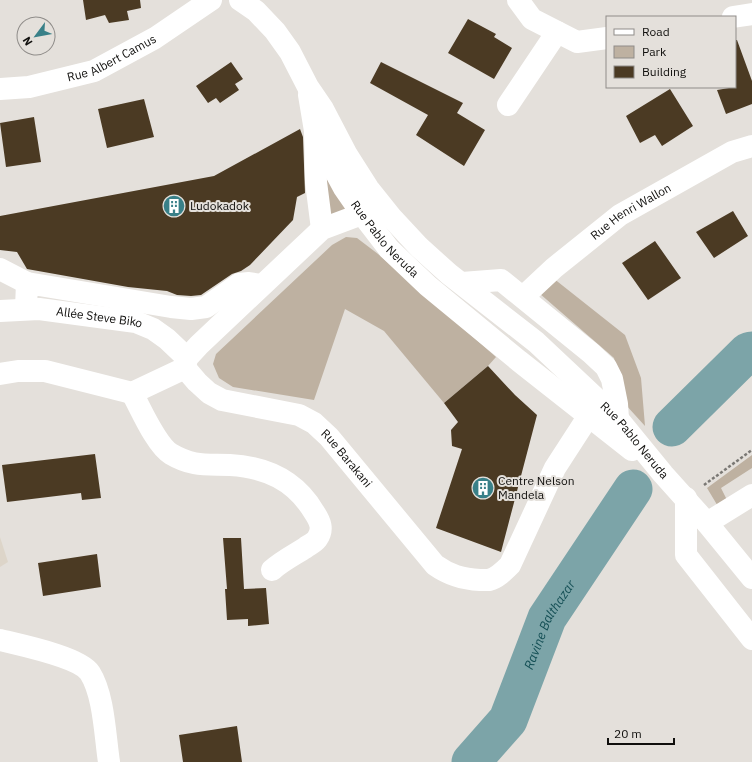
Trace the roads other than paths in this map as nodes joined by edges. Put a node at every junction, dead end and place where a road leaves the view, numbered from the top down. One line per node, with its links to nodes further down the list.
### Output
1 (211, 0): 9 (street, Rue Albert Camus)
2 (240, 0): 8 (street, Rue Pablo Neruda)
3 (518, 0): 6 (street)
4 (752, 14): 5 (street)
5 (736, 17)
6 (557, 32): 7 (street); 10 (street)
7 (606, 38)
8 (308, 87): 11 (street, Rue Pablo Neruda); 14 (street, Rue Pablo Neruda)
9 (0, 89)
10 (508, 105)
11 (315, 131): 13 (street, Rue Pablo Neruda); 15 (street)
12 (752, 146): 20 (street, Rue Henri Wallon)
13 (362, 214): 14 (street); 15 (street); 26 (street, Rue Pablo Neruda)
14 (392, 218): 18 (street, Rue Pablo Neruda)
15 (322, 229): 19 (street)
16 (0, 269): 17 (street)
17 (27, 283): 19 (street); 21 (street)
18 (462, 284): 20 (street); 27 (street, Rue Pablo Neruda)
19 (261, 285): 23 (street)
20 (523, 297): 27 (street)
21 (26, 308): 22 (street, Allée Steve Biko); 23 (street, Allée Steve Biko)
22 (0, 311)
23 (186, 363): 25 (street); 26 (street, Rue Barakani)
24 (0, 374): 25 (street)
25 (138, 390): 32 (street)
26 (588, 416): 28 (street, Rue Pablo Neruda)
27 (618, 419): 28 (street, Rue Pablo Neruda)
28 (663, 474): 30 (street)
29 (752, 495): 31 (street)
30 (686, 498): 31 (street); 34 (street)
31 (707, 523): 33 (street)
32 (272, 570)
33 (752, 578)
34 (752, 639)
35 (0, 640): 36 (street)
36 (109, 762)

